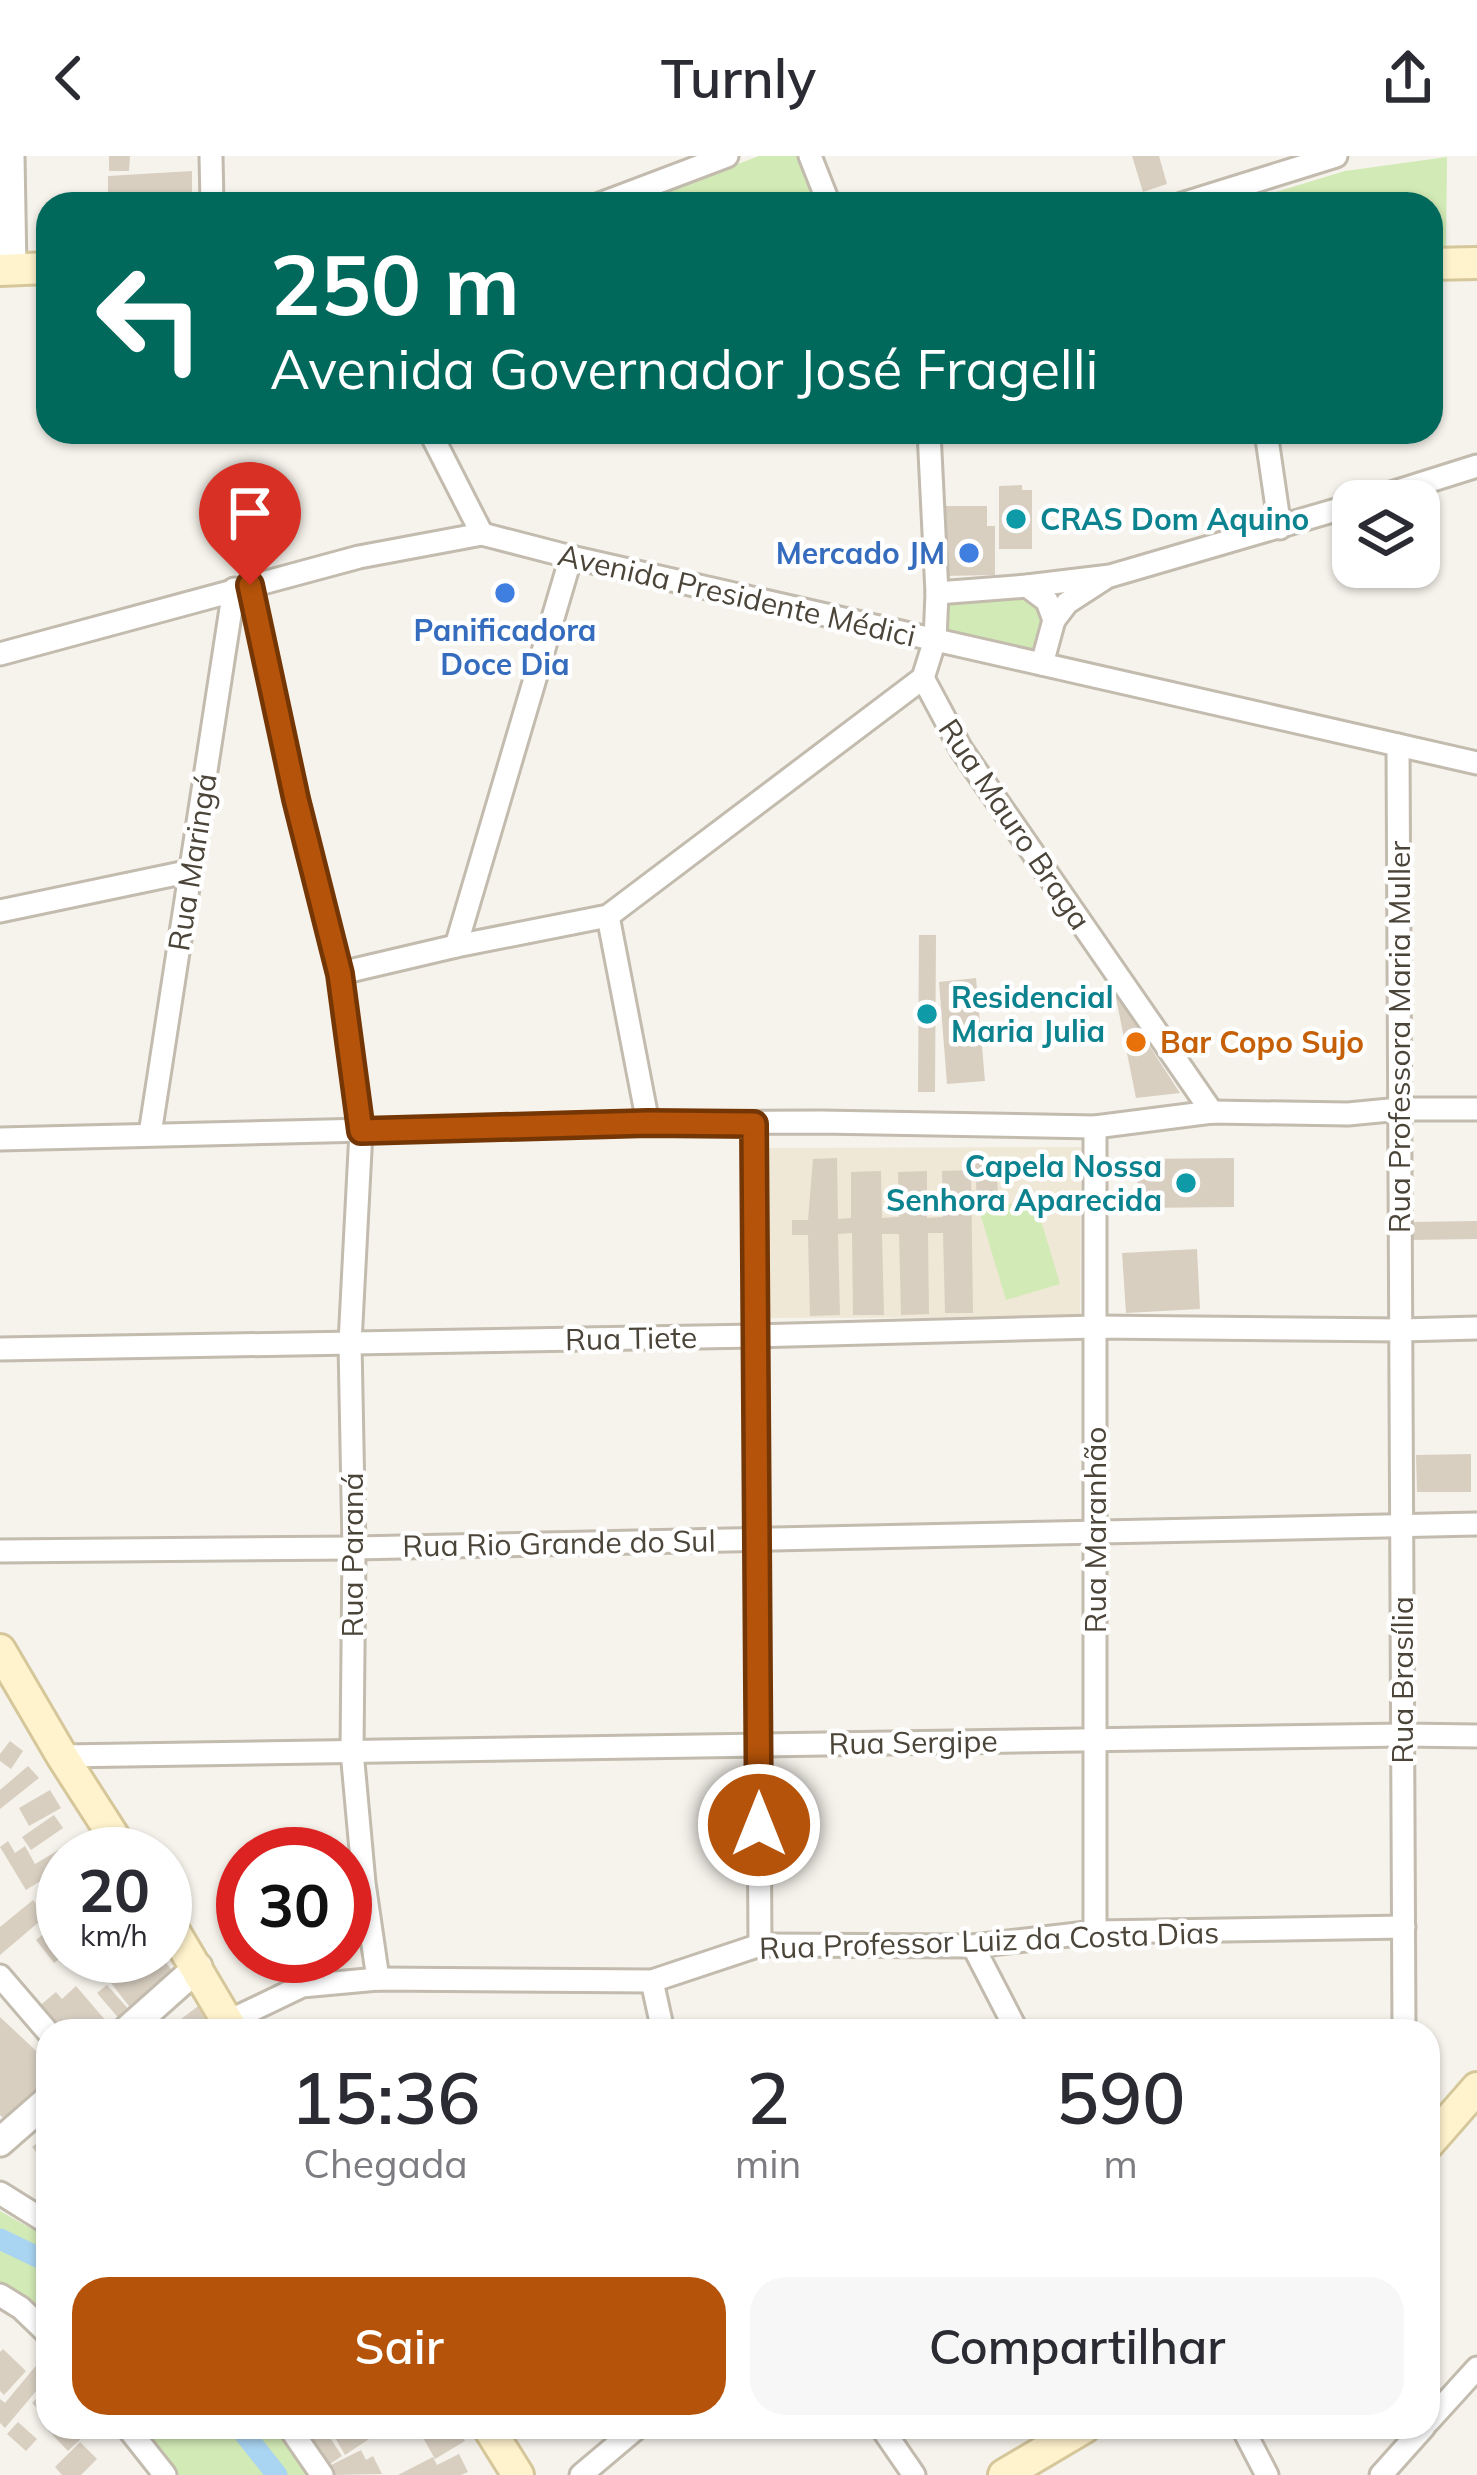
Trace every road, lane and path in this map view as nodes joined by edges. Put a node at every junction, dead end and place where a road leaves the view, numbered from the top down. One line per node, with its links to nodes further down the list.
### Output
1 (10, 156): 13 (street)
2 (211, 156): 6 (street)
3 (727, 156): 7 (street)
4 (810, 156): 8 (street)
5 (1336, 156): 9 (street)
6 (212, 192)
7 (632, 192)
8 (824, 192)
9 (1220, 192)
10 (1477, 263): 11 (main road)
11 (1443, 264)
12 (36, 269): 13 (main road)
13 (6, 270)
14 (436, 444): 21 (street)
15 (930, 444): 26 (street)
16 (1267, 444): 20 (street)
17 (1477, 466): 18 (street)
18 (1433, 480)
19 (1332, 512): 20 (street)
20 (1280, 528): 23 (street)
21 (482, 534): 22 (street, Avenida Presidente Médici); 25 (street, Avenida Presidente Médici)
22 (571, 557): 28 (street, Avenida Presidente Médici); 37 (street)
23 (1110, 576): 24 (street); 27 (street)
24 (1027, 586): 26 (street); 27 (street)
25 (242, 587): 29 (street, Avenida Presidente Médici); 34 (street, Rua Maringá); 38 (street, Rua Paraná)
26 (937, 593): 28 (street)
27 (1054, 620): 30 (street)
28 (935, 640): 30 (street, Avenida Presidente Médici); 31 (street)
29 (0, 654)
30 (1042, 664): 32 (street, Avenida Presidente Médici)
31 (923, 678): 36 (street); 41 (street, Rua Mauro Braga)
32 (1398, 745): 33 (street, Avenida Presidente Médici); 40 (street, Rua Professora Maria Muller)
33 (1477, 763)
34 (191, 871): 35 (street); 46 (street, Rua Maringá)
35 (0, 911)
36 (608, 916): 37 (street); 42 (street)
37 (456, 946): 38 (street)
38 (340, 974): 45 (street, Rua Paraná)
39 (1477, 1108): 40 (street)
40 (1400, 1109): 41 (street); 50 (street, Rua Professora Maria Muller)
41 (1212, 1112): 44 (street)
42 (648, 1123): 43 (street); 45 (street)
43 (754, 1124): 44 (street); 51 (street)
44 (1095, 1127): 48 (street, Rua Maranhão)
45 (361, 1131): 46 (street); 52 (street, Rua Paraná)
46 (150, 1134): 47 (street)
47 (0, 1139)
48 (1095, 1327): 50 (street, Rua Tiete); 51 (street, Rua Tiete); 56 (street, Rua Maranhão)
49 (1477, 1328): 50 (street, Rua Tiete)
50 (1401, 1330): 55 (street, Rua Brasília)
51 (756, 1336): 52 (street, Rua Tiete); 57 (street)
52 (350, 1343): 53 (street, Rua Tiete); 58 (street, Rua Paraná)
53 (0, 1348)
54 (1477, 1524): 55 (street, Rua Rio Grande do Sul)
55 (1402, 1525): 56 (street, Rua Rio Grande do Sul); 61 (street, Rua Brasília)
56 (1095, 1531): 57 (street, Rua Rio Grande do Sul); 63 (street, Rua Maranhão)
57 (757, 1538): 58 (street, Rua Rio Grande do Sul); 64 (street)
58 (354, 1548): 59 (street, Rua Rio Grande do Sul); 65 (street, Rua Paraná)
59 (0, 1551)
60 (0, 1650): 66 (main road)
61 (1403, 1735): 62 (street, Rua Sergipe); 63 (street, Rua Sergipe); 68 (street, Rua Brasília)
62 (1477, 1736)
63 (1095, 1740): 64 (street, Rua Sergipe); 69 (street, Rua Maranhão)
64 (759, 1745): 65 (street, Rua Sergipe); 70 (street)
65 (352, 1751): 66 (street, Rua Sergipe); 75 (street, Rua Paraná)
66 (62, 1756): 67 (main road)
67 (108, 1827)
68 (1404, 1927): 69 (street, Rua Professor Luiz da Costa Dias); 83 (street, Rua Brasília)
69 (1095, 1932): 71 (street, Rua Professor Luiz da Costa Dias)
70 (760, 1945): 71 (street, Rua Professor Luiz da Costa Dias); 76 (street, Rua Professor Luiz da Costa Dias)
71 (973, 1946): 82 (street)
72 (192, 1958): 73 (main road)
73 (198, 1967): 78 (street); 79 (main road)
74 (0, 1976): 77 (street)
75 (378, 1978): 76 (street, Rua Professor Luiz da Costa Dias); 80 (street, Rua Professor Luiz da Costa Dias)
76 (652, 1982): 81 (street)
77 (37, 2019)
78 (140, 2019)
79 (226, 2019)
80 (242, 2019)
81 (660, 2019)
82 (1011, 2019)
83 (1404, 2019)
84 (1477, 2088): 86 (main road)
85 (36, 2110): 87 (street)
86 (1440, 2130)
87 (0, 2142)
88 (0, 2193): 89 (street)
89 (36, 2216)
90 (0, 2295): 91 (street)
91 (36, 2322)
92 (1477, 2368): 93 (street)
93 (1440, 2409)
94 (136, 2439): 102 (street)
95 (297, 2439): 103 (street)
96 (496, 2439): 104 (main road)
97 (624, 2439): 105 (street)
98 (889, 2439): 106 (street)
99 (1065, 2439): 107 (main road)
100 (1248, 2439): 108 (street)
101 (1413, 2439): 109 (street)
102 (165, 2475)
103 (322, 2475)
104 (518, 2475)
105 (581, 2475)
106 (914, 2475)
107 (1004, 2475)
108 (1267, 2475)
109 (1381, 2475)

